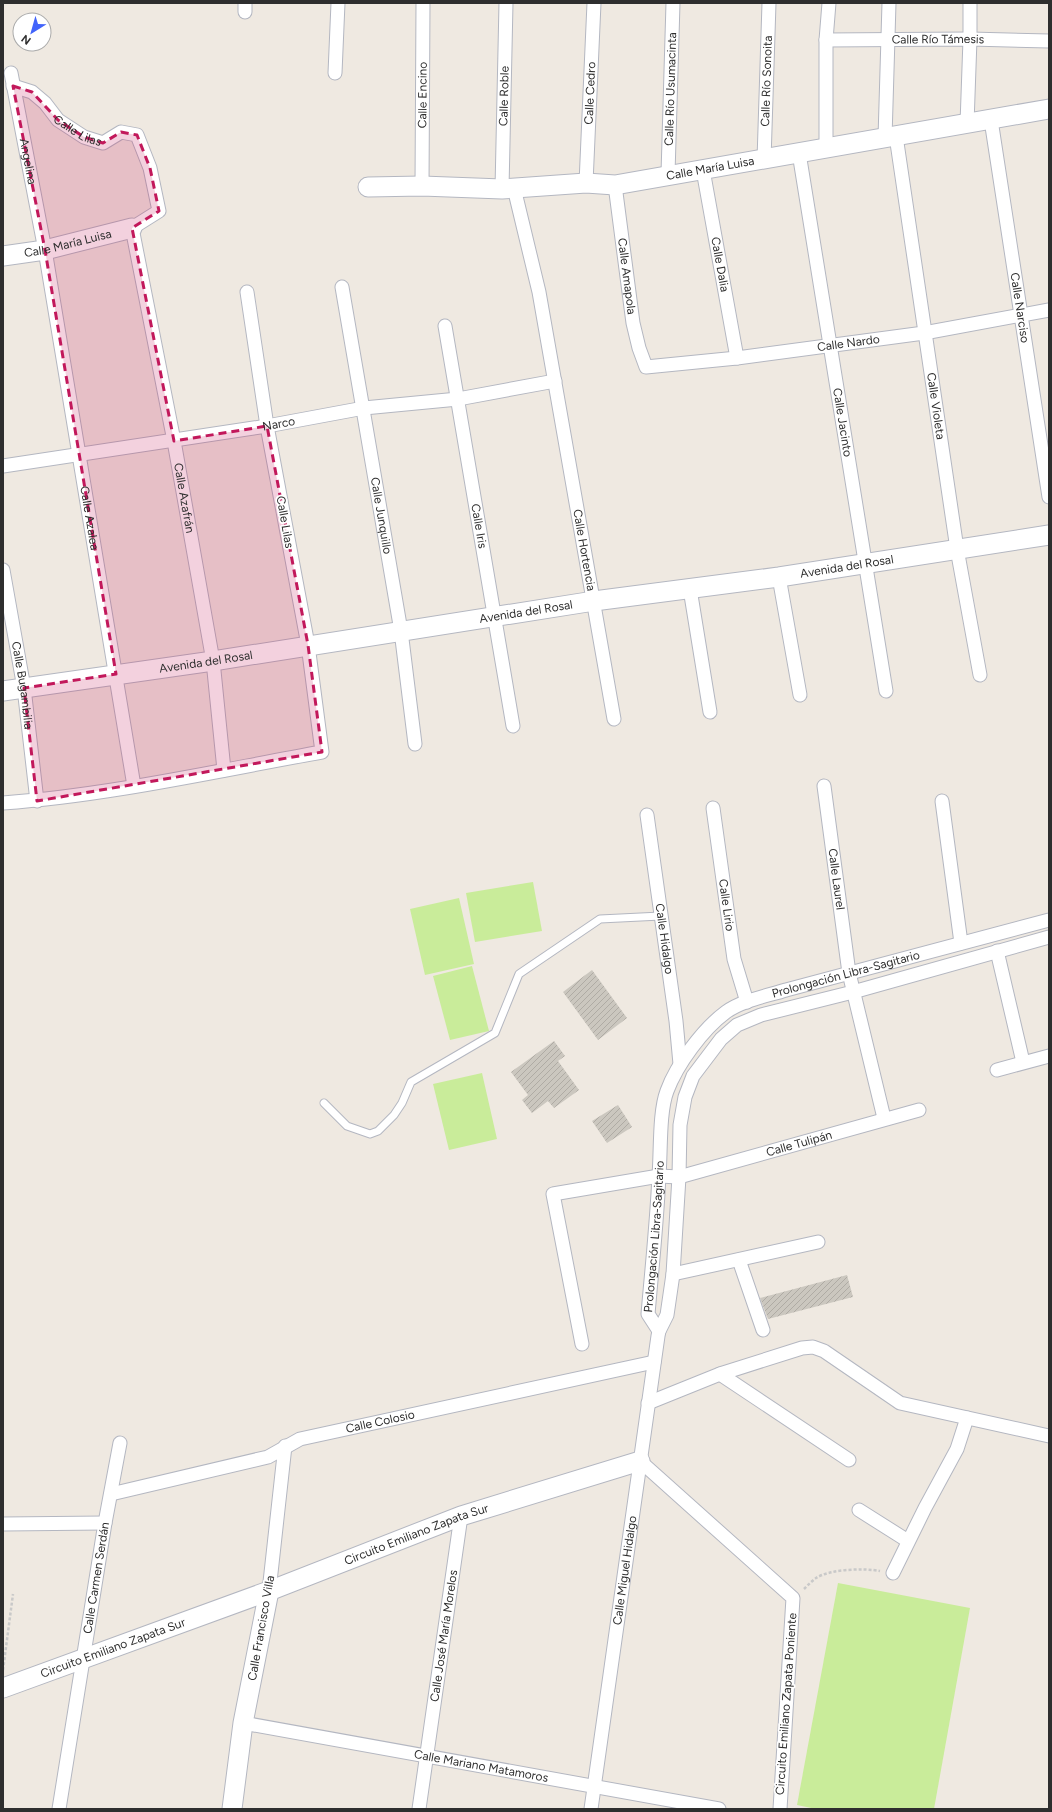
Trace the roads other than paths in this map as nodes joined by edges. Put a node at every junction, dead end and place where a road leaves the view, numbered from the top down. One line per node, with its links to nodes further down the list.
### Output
1 (338, 3): 15 (street)
2 (423, 3): 27 (street, Calle Encino)
3 (506, 3): 29 (street, Calle Roble)
4 (594, 3): 25 (street, Calle Cedro)
5 (673, 3): 24 (street, Calle Río Usumacinta)
6 (769, 3): 22 (street, Calle Río Sonoita)
7 (829, 3): 12 (street)
8 (889, 3): 10 (street, Calle Violeta)
9 (970, 3): 11 (street)
10 (888, 39): 11 (street, Calle Río Támesis); 12 (street, Calle Río Támesis); 19 (street, Calle Violeta)
11 (970, 39): 13 (street, Calle Río Támesis); 18 (street)
12 (826, 40): 20 (street)
13 (1049, 41)
14 (7, 73): 30 (street, Calle Lilas); 31 (street, Angelina)
15 (335, 73)
16 (1049, 109): 17 (street, Calle María Luisa)
17 (991, 120): 18 (street, Calle María Luisa); 36 (street, Calle Narciso)
18 (967, 124): 19 (street, Calle María Luisa)
19 (891, 137): 20 (street, Calle María Luisa); 38 (street, Calle Violeta)
20 (826, 148): 21 (street, Calle María Luisa)
21 (799, 153): 22 (street, Calle María Luisa); 39 (street, Calle Jacinto)
22 (764, 160): 23 (street, Calle María Luisa)
23 (703, 170): 24 (street, Calle María Luisa); 40 (street, Calle Dalia)
24 (668, 174): 26 (street, Calle María Luisa)
25 (586, 183): 26 (street, Calle María Luisa); 29 (street, Calle María Luisa)
26 (615, 185): 41 (street, Calle Amapola)
27 (422, 186): 28 (street, Calle María Luisa); 29 (street, Calle María Luisa)
28 (368, 187)
29 (508, 189): 42 (street)
30 (132, 228): 31 (street, Calle María Luisa); 46 (street, Calle Azafrán)
31 (45, 250): 32 (street, Calle María Luisa); 47 (street, Calle Azalea)
32 (3, 256)
33 (342, 287): 44 (street, Calle Junquillo)
34 (247, 292): 45 (street, Calle Lilas)
35 (1049, 310): 36 (street, Calle Nardo)
36 (1021, 315): 38 (street, Calle Nardo); 49 (street, Calle Narciso)
37 (445, 326): 43 (street, Calle Iris)
38 (924, 333): 39 (street, Calle Nardo); 51 (street, Calle Violeta)
39 (830, 345): 40 (street, Calle Nardo); 52 (street, Calle Jacinto)
40 (738, 358): 41 (street, Calle Nardo)
41 (646, 367)
42 (555, 381): 43 (street, Narco); 56 (street, Calle Hortencia)
43 (458, 398): 44 (street, Narco); 57 (street, Calle Iris)
44 (364, 408): 45 (street, Narco); 58 (street, Calle Junquillo)
45 (267, 426): 46 (street, Narco); 59 (street, Calle Lilas)
46 (174, 441): 47 (street, Narco); 60 (street, Calle Azafrán)
47 (78, 454): 48 (street, Narco); 61 (street, Calle Azalea)
48 (3, 466)
49 (1049, 497)
50 (1049, 535): 51 (street, Avenida del Rosal)
51 (957, 549): 52 (street, Avenida del Rosal); 62 (street, Calle Violeta)
52 (865, 563): 54 (street, Avenida del Rosal); 65 (street, Calle Jacinto)
53 (3, 570): 63 (street, Calle Bugambilia)
54 (779, 577): 55 (street, Avenida del Rosal); 66 (street)
55 (690, 589): 56 (street, Avenida del Rosal); 67 (street)
56 (594, 601): 57 (street, Avenida del Rosal); 68 (street, Calle Hortencia)
57 (494, 616): 58 (street, Avenida del Rosal); 69 (street, Calle Iris)
58 (401, 631): 59 (street, Avenida del Rosal); 70 (street, Calle Junquillo)
59 (308, 646): 60 (street, Avenida del Rosal); 71 (street, Calle Lilas)
60 (213, 661): 61 (street, Avenida del Rosal); 71 (street, Calle Azafrán)
61 (116, 674): 63 (street, Avenida del Rosal); 72 (street, Calle Azalea)
62 (980, 675)
63 (24, 688): 64 (street, Avenida del Rosal); 74 (street, Calle Bugambilia)
64 (3, 691)
65 (886, 691)
66 (800, 694)
67 (710, 712)
68 (614, 719)
69 (513, 726)
70 (415, 744)
71 (224, 770): 72 (street)
72 (134, 786): 74 (street)
73 (824, 786): 84 (street, Calle Laurel)
74 (38, 801): 76 (street)
75 (942, 801): 82 (street)
76 (3, 803)
77 (713, 808): 86 (street, Calle Lirio)
78 (647, 815): 79 (street, Calle Hidalgo)
79 (661, 916): 89 (street, Calle Hidalgo); 91 (lane)
80 (1049, 920): 82 (street, Prolongación Libra-Sagitario)
81 (1049, 937): 83 (street, Prolongación Libra-Sagitario)
82 (961, 943): 84 (street, Prolongación Libra-Sagitario)
83 (997, 951): 85 (street, Prolongación Libra-Sagitario); 88 (street)
84 (849, 973): 85 (street, Calle Laurel); 86 (street, Prolongación Libra-Sagitario)
85 (853, 992): 93 (street, Calle Laurel); 95 (street, Prolongación Libra-Sagitario)
86 (747, 1002): 89 (street, Prolongación Libra-Sagitario)
87 (1049, 1056): 88 (street)
88 (1023, 1062): 90 (street)
89 (680, 1064): 94 (street, Prolongación Libra-Sagitario)
90 (997, 1070)
91 (324, 1103)
92 (919, 1110): 93 (street, Calle Tulipán)
93 (884, 1118): 95 (street, Calle Tulipán)
94 (659, 1176): 95 (street, Calle Tulipán); 100 (street, Prolongación Libra-Sagitario); 101 (street, Calle Tulipán)
95 (679, 1177): 98 (street, Prolongación Libra-Sagitario)
96 (818, 1242): 97 (street)
97 (739, 1260): 98 (street); 99 (street)
98 (674, 1274): 100 (street, Prolongación Libra-Sagitario)
99 (763, 1330)
100 (659, 1331): 102 (street, Calle Miguel Hidalgo)
101 (582, 1344)
102 (654, 1362): 104 (street, Calle Miguel Hidalgo); 108 (street, Calle Colosio)
103 (720, 1374): 104 (street); 105 (street); 109 (street)
104 (648, 1402): 110 (street, Calle Miguel Hidalgo)
105 (967, 1418): 106 (street); 116 (street)
106 (1049, 1436)
107 (120, 1443): 111 (street, Calle Carmen Serdán)
108 (285, 1446): 111 (street, Calle Colosio); 118 (street, Calle Francisco Villa)
109 (849, 1460)
110 (640, 1461): 113 (street, Circuito Emiliano Zapata Sur); 123 (street, Calle Miguel Hidalgo); 129 (street, Circuito Emiliano Zapata Poniente)
111 (111, 1494): 114 (street, Calle Carmen Serdán)
112 (859, 1510): 116 (street)
113 (461, 1516): 118 (street, Circuito Emiliano Zapata Sur); 122 (street, Calle José María Morelos)
114 (105, 1523): 115 (street); 119 (street, Calle Carmen Serdán)
115 (3, 1524)
116 (908, 1541): 117 (street)
117 (893, 1572)
118 (269, 1591): 119 (street, Circuito Emiliano Zapata Sur); 121 (street, Calle Francisco Villa)
119 (84, 1658): 120 (street, Circuito Emiliano Zapata Sur); 124 (street, Calle Carmen Serdán)
120 (3, 1688)
121 (243, 1723): 122 (street, Calle Mariano Matamoros); 125 (street, Calle Francisco Villa)
122 (427, 1756): 123 (street, Calle Mariano Matamoros); 126 (street, Calle José María Morelos)
123 (594, 1786): 127 (street, Calle Miguel Hidalgo); 128 (street, Calle Mariano Matamoros)
124 (59, 1809)
125 (232, 1809)
126 (419, 1809)
127 (591, 1809)
128 (719, 1809)
129 (780, 1809)

